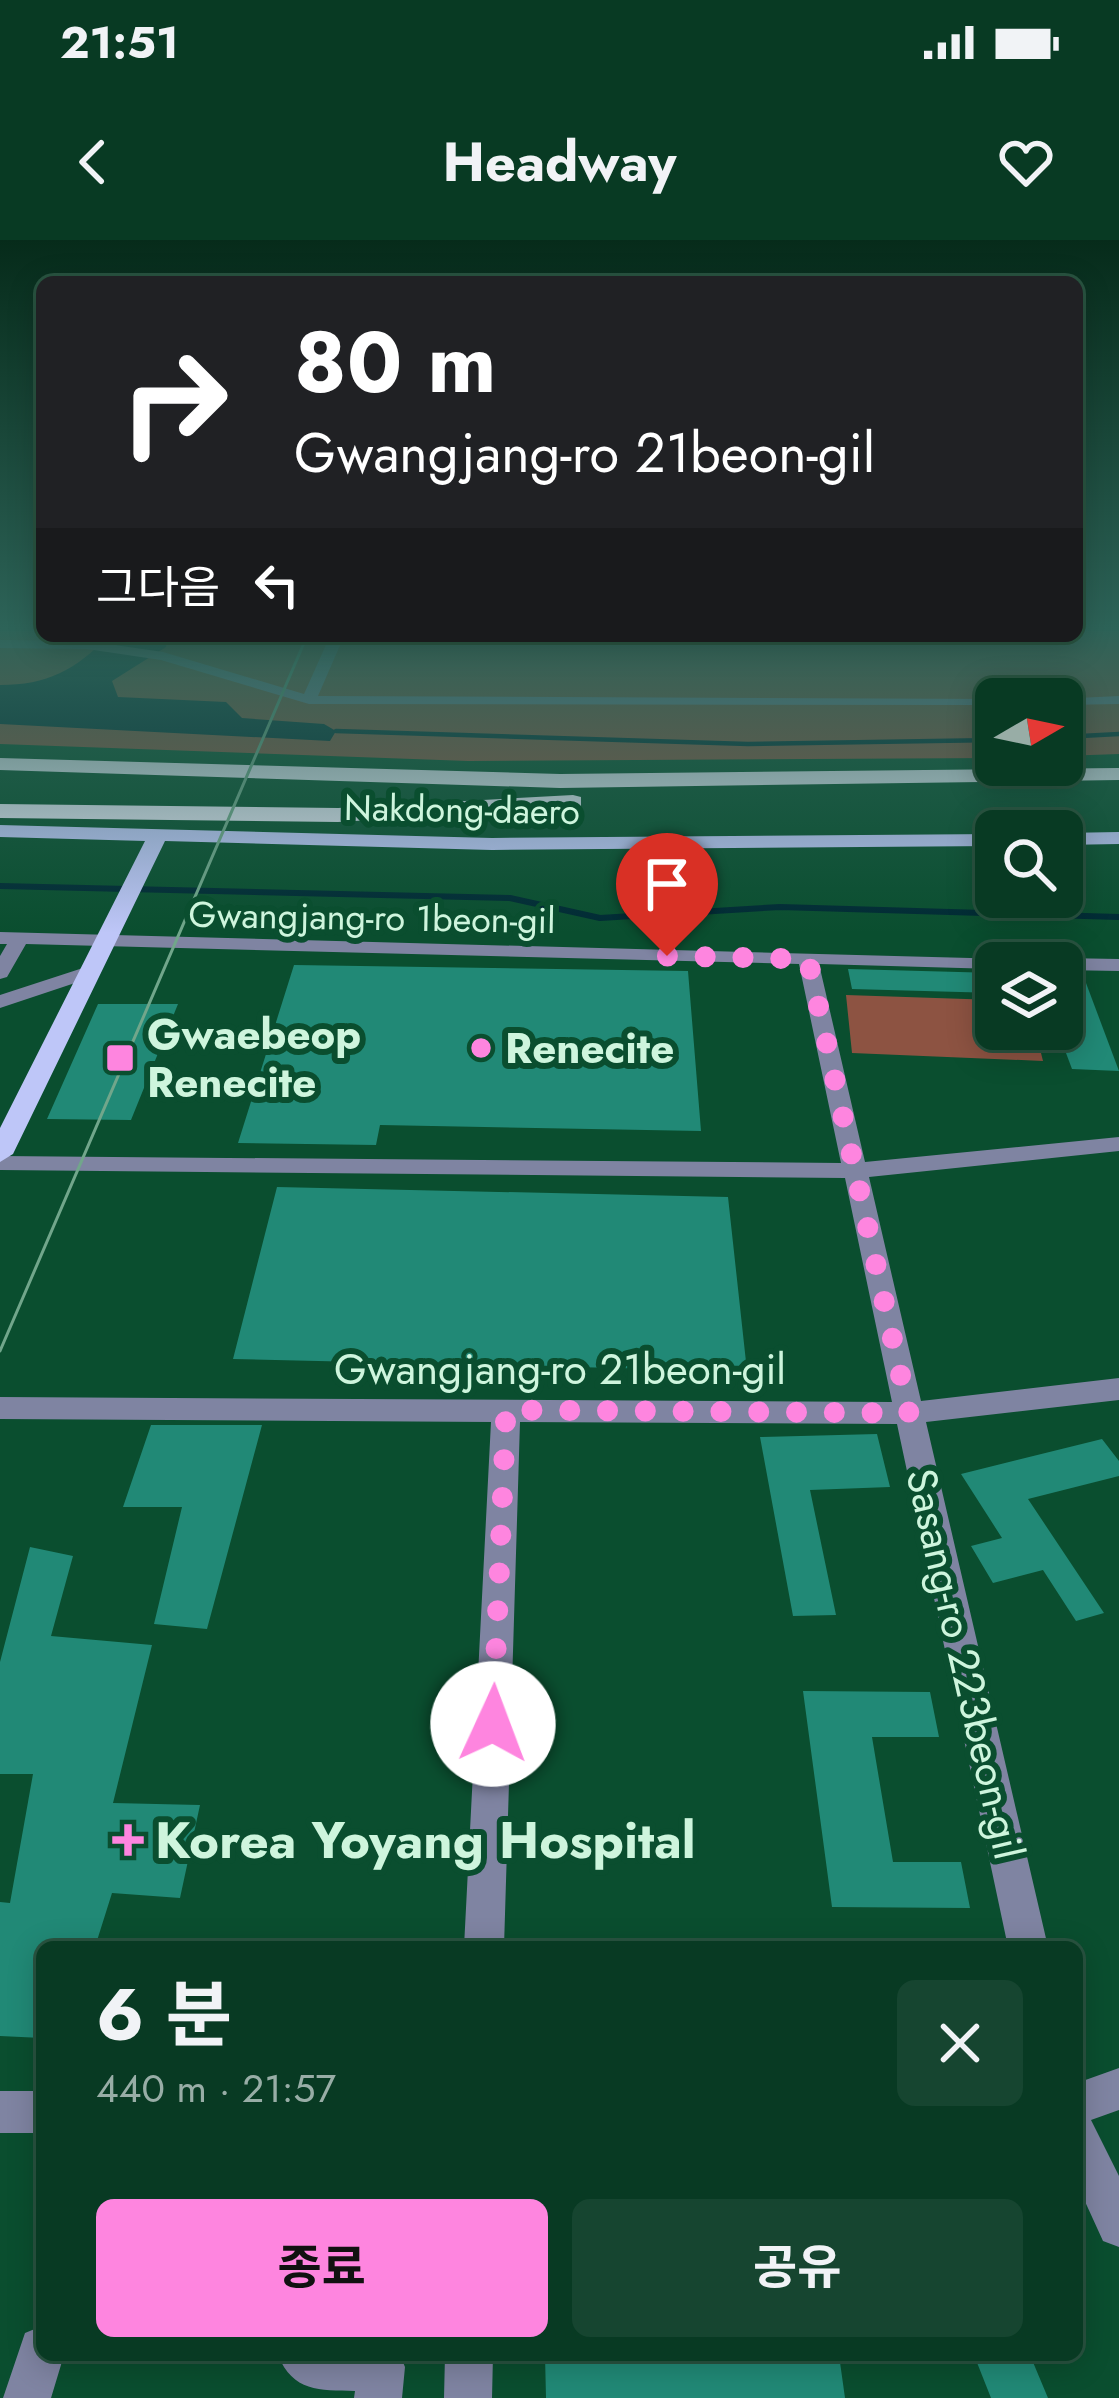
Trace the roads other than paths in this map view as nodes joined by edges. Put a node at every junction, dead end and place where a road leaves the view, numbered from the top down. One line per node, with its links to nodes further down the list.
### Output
1 (0, 754): 5 (highway)
2 (1119, 762): 3 (highway)
3 (1083, 763)
4 (0, 764): 8 (highway)
5 (975, 765)
6 (975, 770): 8 (highway)
7 (1119, 774): 8 (highway)
8 (921, 778): 9 (highway)
9 (0, 811)
10 (0, 831): 14 (main road, Nakdong-daero)
11 (1119, 838): 12 (main road)
12 (1083, 839)
13 (975, 840): 14 (main road, Nakdong-daero)
14 (153, 846): 16 (main road)
15 (10, 938): 16 (street, Gwangjang-ro 1beon-gil); 22 (street)
16 (105, 939): 17 (street, Gwangjang-ro 1beon-gil); 21 (main road)
17 (808, 959): 18 (street, Gwangjang-ro 1beon-gil); 26 (street, Sasang-ro 223beon-gil)
18 (975, 962)
19 (1083, 964): 20 (street)
20 (1119, 965)
21 (89, 972): 23 (street); 25 (main road)
22 (0, 973)
23 (0, 1002)
24 (1119, 1144): 26 (street)
25 (0, 1158): 26 (street)
26 (855, 1171): 30 (street, Sasang-ro 223beon-gil)
27 (1117, 1391): 30 (street, Gwangjang-ro 21beon-gil)
28 (0, 1408): 29 (street, Gwangjang-ro 21beon-gil)
29 (506, 1410): 30 (street, Gwangjang-ro 21beon-gil); 31 (street)
30 (909, 1413): 32 (street, Sasang-ro 223beon-gil)
31 (484, 1941)
32 (1027, 1941)
33 (1119, 2089): 34 (street)
34 (1083, 2102)
35 (0, 2112): 36 (street)
36 (36, 2112)
37 (1083, 2149): 38 (street)
38 (1119, 2225)
39 (39, 2361): 42 (street)
40 (308, 2361): 43 (street)
41 (469, 2361): 44 (street)
42 (27, 2398)
43 (378, 2398)
44 (468, 2398)

